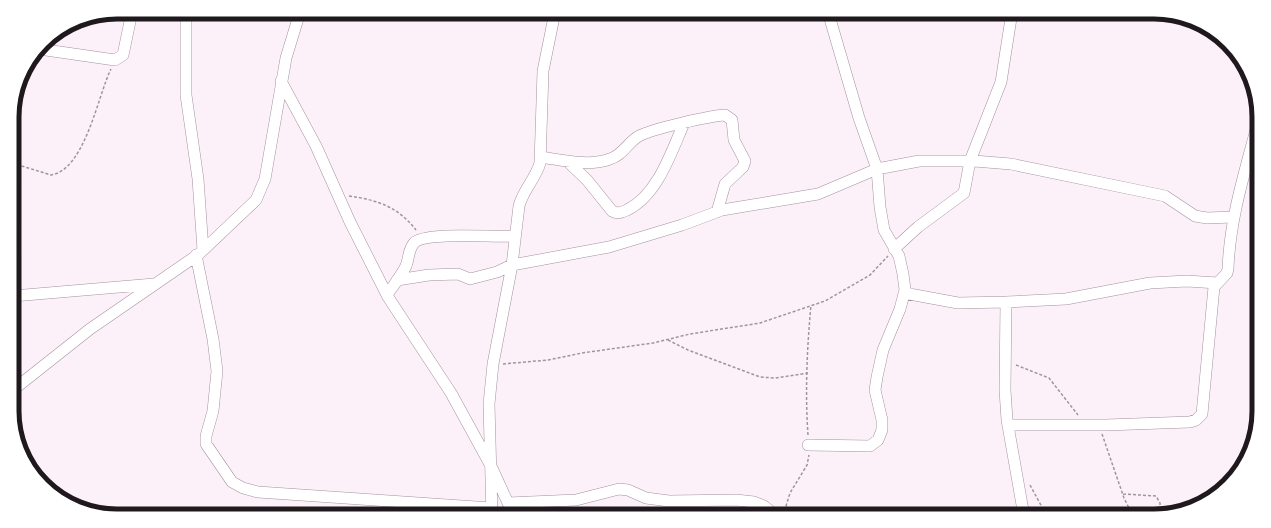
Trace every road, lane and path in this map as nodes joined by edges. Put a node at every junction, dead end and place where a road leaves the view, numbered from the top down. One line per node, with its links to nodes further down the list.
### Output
1 (131, 19): 8 (street)
2 (186, 19): 23 (street)
3 (298, 19): 9 (street)
4 (554, 19): 12 (street)
5 (830, 19): 16 (street)
6 (1011, 19): 14 (street)
7 (46, 50): 8 (street)
8 (115, 60): 15 (path)
9 (281, 81): 17 (street); 23 (street)
10 (684, 123): 13 (street); 13 (street); 18 (street)
11 (1252, 145): 19 (street)
12 (540, 157): 13 (street); 20 (street)
13 (567, 161)
14 (970, 161): 16 (street); 19 (street); 22 (street)
15 (19, 165)
16 (877, 169): 18 (street); 22 (street)
17 (337, 195): 21 (path); 30 (street)
18 (717, 212): 24 (street)
19 (1233, 217): 26 (street)
20 (516, 236): 21 (street); 24 (street)
21 (423, 239): 25 (street)
22 (894, 249): 28 (street); 32 (path)
23 (200, 253): 27 (street); 46 (street)
24 (512, 265): 25 (street); 35 (street)
25 (397, 280): 30 (street)
26 (1217, 283): 31 (street); 40 (street)
27 (154, 284): 29 (street); 37 (street)
28 (904, 294): 31 (street); 41 (street)
29 (19, 295)
30 (387, 295): 42 (street)
31 (1006, 302): 34 (street)
32 (811, 305): 33 (path); 36 (path)
33 (668, 340): 35 (path); 36 (path)
34 (1005, 361): 38 (street); 39 (path)
35 (493, 364): 42 (street)
36 (808, 373): 41 (path)
37 (19, 385)
38 (1008, 425): 39 (street); 51 (street)
39 (1084, 425): 40 (street)
40 (1099, 425): 44 (path)
41 (808, 445): 50 (path)
42 (491, 466): 45 (street); 47 (street)
43 (1027, 479): 52 (path)
44 (1123, 494): 53 (path); 54 (path)
45 (508, 503): 48 (street); 49 (street)
46 (456, 509)
47 (491, 509)
48 (512, 509)
49 (768, 509)
50 (785, 509)
51 (1023, 509)
52 (1044, 509)
53 (1130, 509)
54 (1160, 509)

